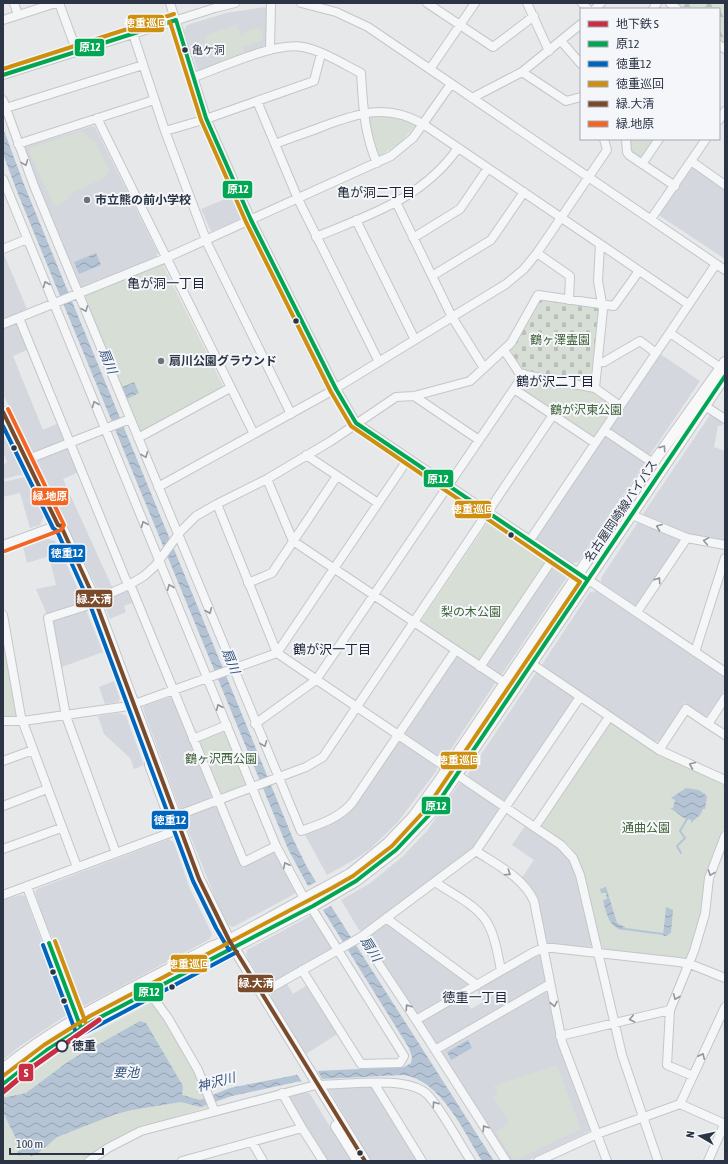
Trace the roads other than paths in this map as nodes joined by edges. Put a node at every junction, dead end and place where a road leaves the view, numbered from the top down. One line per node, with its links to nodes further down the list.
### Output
1 (14, 3): 12 (street)
2 (56, 3): 12 (street)
3 (59, 3): 22 (street)
4 (170, 3): 15 (street)
5 (235, 3): 15 (street)
6 (270, 3): 20 (street)
7 (301, 3): 11 (street)
8 (427, 3): 16 (street)
9 (475, 3): 16 (street)
10 (528, 3): 13 (street)
11 (321, 5): 26 (street)
12 (18, 15): 14 (street)
13 (534, 16): 16 (street); 21 (street)
14 (3, 20)
15 (176, 20): 18 (street); 29 (street)
16 (460, 25): 26 (street)
17 (580, 25): 19 (street)
18 (133, 34): 22 (street); 25 (street)
19 (561, 41): 21 (street); 24 (street)
20 (270, 50): 23 (street); 29 (street)
21 (549, 51): 27 (street)
22 (77, 52): 28 (street)
23 (321, 54): 35 (street); 37 (street)
24 (580, 63)
25 (143, 65): 34 (street); 36 (street)
26 (430, 69): 30 (street)
27 (522, 72): 31 (street); 32 (street)
28 (3, 75)
29 (194, 77): 39 (street)
30 (451, 84): 32 (street); 40 (street)
31 (580, 97)
32 (472, 98): 53 (street)
33 (3, 100): 36 (street)
34 (154, 100): 38 (street); 41 (street)
35 (257, 101): 39 (street); 47 (street)
36 (6, 108): 46 (street)
37 (363, 113): 40 (street); 47 (street); 50 (street)
38 (97, 118): 46 (street); 71 (street)
39 (206, 118): 41 (street); 62 (street)
40 (423, 124): 48 (street); 50 (street)
41 (165, 131): 67 (street)
42 (604, 140): 53 (street)
43 (626, 140): 51 (street)
44 (658, 140): 51 (street)
45 (705, 140): 49 (street)
46 (18, 144): 76 (street, one-way to 76)
47 (275, 144): 58 (street)
48 (458, 148): 52 (street); 59 (street)
49 (691, 161): 55 (street); 56 (street)
50 (377, 163): 58 (street)
51 (642, 164): 56 (street)
52 (488, 168): 57 (street); 65 (street)
53 (588, 176): 60 (street); 61 (street)
54 (3, 179): 66 (street)
55 (725, 183)
56 (675, 186): 61 (street)
57 (524, 192): 60 (street); 75 (street)
58 (298, 199): 62 (street); 64 (street)
59 (396, 202): 63 (street); 65 (street)
60 (561, 217): 68 (street); 70 (street)
61 (651, 219): 72 (street)
62 (251, 220): 67 (street); 95 (street)
63 (356, 220): 64 (street); 85 (street)
64 (316, 237): 88 (street)
65 (413, 238): 75 (street)
66 (27, 239): 69 (street); 78 (street, one-way to 66)
67 (206, 240): 71 (street); 101 (street)
68 (600, 244): 74 (street); 79 (street)
69 (3, 249)
70 (537, 253): 77 (street); 81 (street)
71 (166, 258): 76 (street); 93 (street)
72 (716, 264): 73 (street); 80 (street)
73 (725, 270)
74 (639, 271): 79 (street); 80 (street)
75 (432, 276): 81 (street)
76 (75, 295): 78 (street); 104 (street, one-way to 104)
77 (569, 300): 79 (street); 86 (street)
78 (57, 302): 82 (street); 106 (street, one-way to 78)
79 (602, 304): 89 (street)
80 (688, 304): 84 (street)
81 (452, 317): 85 (street); 90 (street)
82 (19, 318): 83 (street); 111 (street)
83 (3, 324)
84 (670, 333): 87 (street); 91 (street)
85 (415, 340): 88 (street)
86 (504, 350): 90 (street); 92 (street)
87 (656, 353): 89 (street); 98 (street)
88 (379, 362): 95 (street)
89 (598, 363): 94 (street)
90 (484, 368): 97 (street)
91 (724, 368): 99 (main road, 名古屋岡崎線バイパス); 116 (main road, 名古屋岡崎線バイパス, one-way to 91)
92 (524, 374): 94 (street); 96 (street)
93 (230, 388): 108 (street); 109 (street)
94 (595, 388): 98 (street)
95 (336, 389): 101 (street); 105 (street)
96 (514, 389): 102 (street); 110 (street)
97 (414, 396): 105 (street); 110 (street)
98 (620, 406): 107 (street)
99 (705, 406): 103 (street); 124 (main road, 名古屋岡崎線バイパス)
100 (3, 412): 115 (main road)
101 (291, 414): 108 (street)
102 (553, 415): 112 (street); 123 (street)
103 (725, 418)
104 (127, 421): 106 (street); 109 (street)
105 (356, 423): 113 (street); 114 (street)
106 (109, 427): 111 (street); 134 (street, one-way to 106)
107 (604, 430): 112 (street); 116 (street)
108 (254, 434): 120 (street)
109 (138, 438): 120 (street, one-way to 120)
110 (479, 440): 119 (street)
111 (70, 443): 115 (street); 138 (street)
112 (595, 443): 128 (street)
113 (306, 455): 117 (street); 118 (street)
114 (408, 459): 119 (street); 121 (street)
115 (26, 460): 125 (main road)
116 (653, 463): 136 (main road, 名古屋岡崎線バイパス)
117 (336, 476): 121 (street); 129 (street)
118 (267, 479): 122 (street); 129 (street)
119 (448, 485): 123 (street); 139 (street)
120 (158, 487): 126 (street)
121 (378, 503): 135 (street)
122 (217, 504): 126 (street); 137 (street)
123 (488, 513): 128 (street); 143 (street)
124 (632, 515): 127 (street, one-way to 124); 136 (main road, 名古屋岡崎線バイパス)
125 (58, 525): 130 (street); 140 (main road)
126 (179, 536): 134 (street); 149 (street, one-way to 149)
127 (687, 538): 131 (street, one-way to 127); 141 (street, one-way to 127)
128 (530, 540): 132 (street)
129 (293, 541): 135 (street); 137 (street)
130 (3, 545)
131 (725, 545)
132 (554, 557): 136 (street); 148 (street)
133 (725, 558): 145 (street)
134 (159, 561): 138 (street); 151 (street, one-way to 134)
135 (334, 569): 139 (street); 146 (street)
136 (584, 577): 141 (street); 147 (main road, 名古屋岡崎線バイパス); 153 (main road, 名古屋岡崎線バイパス)
137 (248, 583): 146 (street)
138 (129, 585): 140 (street); 154 (street)
139 (374, 595): 143 (street); 152 (street)
140 (92, 601): 157 (main road); 159 (street)
141 (637, 612): 145 (street)
142 (3, 615): 162 (street)
143 (414, 623): 144 (street); 158 (street)
144 (455, 651): 148 (street); 166 (street)
145 (695, 652): 150 (street)
146 (277, 653): 149 (street); 152 (street)
147 (532, 664): 155 (street); 173 (main road, 名古屋岡崎線バイパス)
148 (480, 667): 153 (street)
149 (229, 670): 151 (street); 163 (street)
150 (725, 672)
151 (211, 677): 154 (street); 165 (street, one-way to 151)
152 (316, 680): 158 (street); 163 (street)
153 (504, 683): 172 (main road, 名古屋岡崎線バイパス)
154 (173, 691): 157 (street); 168 (street)
155 (580, 697): 160 (street); 180 (street)
156 (725, 698): 164 (street)
157 (132, 705): 159 (street); 181 (main road); 184 (main road)
158 (357, 707): 166 (street); 174 (street)
159 (66, 716): 162 (street); 189 (street)
160 (609, 717): 170 (street); 182 (street)
161 (3, 721): 162 (street)
162 (23, 721): 169 (street)
163 (255, 724): 174 (street, one-way to 174)
164 (708, 724): 167 (street); 170 (street)
165 (227, 725): 168 (street); 176 (street)
166 (399, 735): 172 (street); 174 (street)
167 (725, 735)
168 (193, 739): 178 (street)
169 (33, 750): 171 (street); 177 (street)
170 (658, 750): 175 (street, one-way to 170)
171 (3, 761)
172 (448, 769): 173 (street); 194 (main road, 名古屋岡崎線バイパス)
173 (457, 775): 180 (street); 194 (main road, 名古屋岡崎線バイパス)
174 (274, 779): 176 (street)
175 (725, 780)
176 (256, 786): 178 (street); 186 (street)
177 (47, 789): 179 (street); 183 (street)
178 (218, 800): 181 (street); 186 (street)
179 (3, 806)
180 (505, 807): 182 (street); 188 (street)
181 (176, 816): 199 (main road)
182 (535, 827): 202 (street)
183 (61, 828): 187 (street); 191 (street)
184 (175, 831): 189 (street); 199 (main road)
185 (725, 836): 190 (street)
186 (276, 846): 196 (street, one-way to 186)
187 (3, 849)
188 (476, 851): 192 (street); 200 (street, one-way to 200)
189 (116, 853): 191 (street)
190 (722, 856): 203 (street, one-way to 203)
191 (77, 868): 193 (street)
192 (434, 882): 197 (street); 205 (street)
193 (28, 887): 195 (street); 213 (street)
194 (332, 890): 196 (main road, 名古屋岡崎線バイパス)
195 (3, 895)
196 (309, 903): 199 (main road, 名古屋岡崎線バイパス); 201 (street)
197 (386, 918): 198 (street); 208 (street)
198 (357, 939): 201 (street); 214 (street, one-way to 198)
199 (228, 945): 209 (main road, 名古屋岡崎線バイパス); 210 (main road); 213 (main road, 名古屋岡崎線バイパス); 220 (main road)
200 (543, 948): 202 (street); 205 (street); 207 (street)
201 (341, 949): 204 (street); 204 (street)
202 (599, 953): 203 (street); 215 (street)
203 (690, 964): 206 (street); 212 (street, one-way to 212)
204 (302, 970): 210 (street)
205 (501, 970): 208 (street)
206 (725, 978)
207 (550, 984): 217 (street, one-way to 217); 218 (street)
208 (477, 985): 214 (street)
209 (149, 992): 216 (main road, 名古屋岡崎線バイパス); 227 (street)
210 (262, 993): 220 (main road)
211 (725, 1007): 221 (street, one-way to 211)
212 (670, 1010): 215 (street, one-way to 215); 221 (street)
213 (76, 1018): 216 (street); 219 (main road, 名古屋岡崎線バイパス)
214 (416, 1020): 218 (street)
215 (615, 1023): 217 (street); 228 (street)
216 (81, 1028): 223 (main road, 名古屋岡崎線バイパス)
217 (560, 1036): 231 (street)
218 (435, 1050): 241 (street, one-way to 218)
219 (3, 1069)
220 (306, 1071): 224 (main road)
221 (693, 1076): 226 (street)
222 (374, 1083): 224 (street); 239 (street); 240 (street, one-way to 222)
223 (3, 1084)
224 (314, 1084): 225 (street); 237 (main road); 238 (main road)
225 (282, 1093): 227 (street); 230 (street)
226 (680, 1104): 228 (street); 229 (street)
227 (213, 1107): 233 (street)
228 (644, 1117): 231 (street); 244 (street)
229 (725, 1124): 245 (street)
230 (302, 1128): 232 (street); 236 (street)
231 (596, 1134): 242 (street); 243 (street)
232 (252, 1142): 234 (street); 235 (street)
233 (89, 1161)
234 (182, 1161)
235 (263, 1161)
236 (323, 1161)
237 (358, 1161)
238 (365, 1161)
239 (422, 1161)
240 (471, 1161)
241 (506, 1161)
242 (538, 1161)
243 (607, 1161)
244 (658, 1161)
245 (708, 1161)

